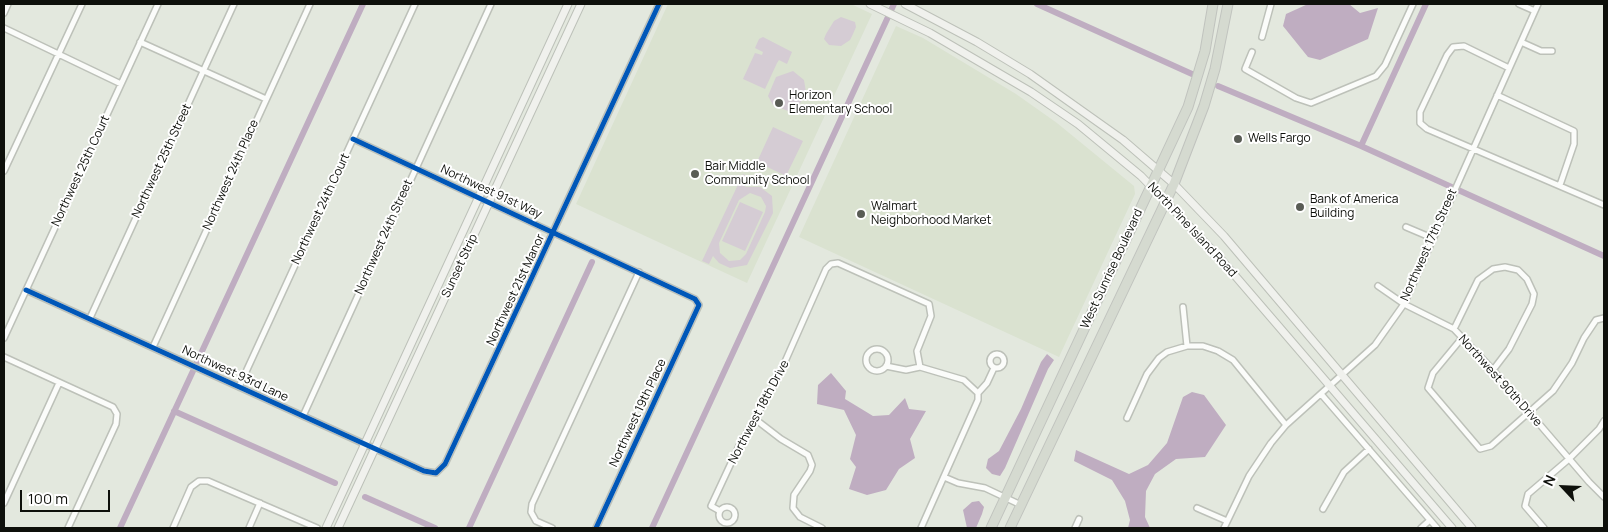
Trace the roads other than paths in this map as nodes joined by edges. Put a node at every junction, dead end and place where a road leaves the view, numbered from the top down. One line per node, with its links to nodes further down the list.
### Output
1 (8, 4): 20 (street)
2 (82, 4): 27 (street)
3 (158, 4): 23 (street, Northwest 25th Court)
4 (234, 4): 29 (street, Northwest 25th Street)
5 (310, 4): 32 (street, Northwest 24th Place)
6 (415, 4): 33 (street, Northwest 24th Court)
7 (491, 4): 35 (street, Northwest 24th Street)
8 (568, 4): 41 (main road, Sunset Strip)
9 (581, 4): 43 (main road, Sunset Strip)
10 (659, 4): 46 (street, Northwest 21st Manor)
11 (872, 4): 40 (main road, North Pine Island Road)
12 (1213, 4): 36 (highway, West Sunrise Boulevard)
13 (1228, 4): 38 (highway, West Sunrise Boulevard)
14 (1271, 4): 22 (street)
15 (1413, 4): 26 (street)
16 (1519, 4): 19 (street)
17 (1538, 4): 19 (street, Northwest 17th Street)
18 (907, 5): 36 (main road, North Pine Island Road)
19 (1535, 12): 24 (street, Northwest 17th Street)
20 (4, 13)
21 (4, 28): 27 (street)
22 (1262, 37)
23 (140, 42): 29 (street); 30 (street, Northwest 25th Court)
24 (1521, 42): 25 (street); 28 (street, Northwest 17th Street)
25 (1552, 51)
26 (1252, 52)
27 (59, 54): 30 (street); 37 (street)
28 (1509, 68): 31 (street, Northwest 17th Street); 34 (street)
29 (204, 71): 32 (street); 54 (street, Northwest 25th Street)
30 (121, 84): 50 (street, Northwest 25th Court)
31 (1497, 95): 34 (street, Northwest 17th Street); 39 (street)
32 (266, 100): 62 (street, Northwest 24th Place)
33 (353, 139): 35 (street, Northwest 91st Way); 71 (street, Northwest 24th Court)
34 (1473, 149): 39 (street); 47 (street, Northwest 17th Street)
35 (415, 168): 41 (street, Northwest 91st Way); 75 (street, Northwest 24th Street)
36 (1159, 170): 38 (main road, North Pine Island Road); 40 (highway, West Sunrise Boulevard)
37 (4, 171)
38 (1174, 184): 42 (highway, West Sunrise Boulevard); 68 (main road, North Pine Island Road)
39 (1560, 185): 44 (street)
40 (1151, 186): 42 (main road, North Pine Island Road); 87 (highway, West Sunrise Boulevard)
41 (479, 197): 43 (street, Northwest 91st Way); 80 (main road, Sunset Strip)
42 (1166, 201): 70 (main road, North Pine Island Road); 90 (highway, West Sunrise Boulevard)
43 (489, 202): 46 (street, Northwest 91st Way); 81 (main road, Sunset Strip)
44 (1604, 205)
45 (1406, 227): 47 (street)
46 (554, 231): 48 (street, Northwest 91st Way); 84 (street, Northwest 21st Manor)
47 (1432, 238): 51 (street, Northwest 17th Street)
48 (639, 272): 52 (street, Northwest 91st Way); 103 (street)
49 (1378, 286): 51 (street, Northwest 90th Drive)
50 (26, 290): 54 (street, Northwest 93rd Lane); 57 (street, Northwest 25th Court)
51 (1404, 304): 58 (street, Northwest 90th Drive); 68 (street, Northwest 17th Street)
52 (699, 305): 104 (street, Northwest 19th Place)
53 (1183, 307): 61 (street)
54 (90, 318): 62 (street, Northwest 93rd Lane)
55 (1604, 318): 74 (street)
56 (4, 322): 57 (street)
57 (10, 325): 59 (street, Northwest 25th Court)
58 (1454, 330): 60 (street, Northwest 90th Drive); 67 (street)
59 (4, 338)
60 (1462, 338): 67 (street, Northwest 90th Drive); 74 (street)
61 (1187, 346): 76 (street); 79 (street)
62 (153, 347): 71 (street, Northwest 93rd Lane)
63 (4, 357): 69 (street)
64 (886, 366): 64 (street); 65 (street)
65 (920, 367): 72 (street); 77 (street, Northwest 18th Drive)
66 (994, 368): 72 (street)
67 (1493, 370): 74 (street, Northwest 90th Drive)
68 (1341, 376): 70 (street, Northwest 17th Street); 114 (main road, North Pine Island Road)
69 (59, 383): 88 (street); 97 (street)
70 (1330, 386): 73 (street, Northwest 17th Street); 113 (main road, North Pine Island Road)
71 (239, 387): 75 (street, Northwest 93rd Lane)
72 (978, 393): 85 (street)
73 (1321, 394): 79 (street, Northwest 17th Street); 82 (street)
74 (1529, 412): 83 (street, Northwest 90th Drive)
75 (303, 416): 80 (street, Northwest 93rd Lane)
76 (1127, 418)
77 (755, 419): 93 (street, Northwest 18th Drive); 105 (street)
78 (1604, 420): 83 (street)
79 (1286, 425): 96 (street, Northwest 17th Street)
80 (365, 444): 81 (street, Northwest 93rd Lane); 101 (main road, Sunset Strip)
81 (375, 449): 84 (street, Northwest 93rd Lane); 102 (main road, Sunset Strip)
82 (1369, 449): 92 (street); 95 (street)
83 (1569, 459): 86 (street, Northwest 90th Drive); 115 (street)
84 (436, 473)
85 (944, 477): 87 (street); 106 (street)
86 (1604, 497)
87 (1005, 498): 90 (street); 107 (highway, West Sunrise Boulevard)
88 (4, 503)
89 (260, 503): 98 (street); 99 (street); 100 (street)
90 (1021, 505): 108 (highway, West Sunrise Boulevard)
91 (1197, 508): 96 (street)
92 (1323, 509)
93 (720, 511)
94 (1079, 519): 109 (street)
95 (1430, 520): 111 (street); 112 (street)
96 (1227, 521): 110 (street, Northwest 17th Street)
97 (68, 528)
98 (173, 528)
99 (249, 528)
100 (317, 528)
101 (326, 528)
102 (338, 528)
103 (552, 528)
104 (596, 528)
105 (822, 528)
106 (921, 528)
107 (991, 528)
108 (1010, 528)
109 (1075, 528)
110 (1224, 528)
111 (1421, 528)
112 (1437, 528)
113 (1452, 528)
114 (1472, 528)
115 (1544, 528)

